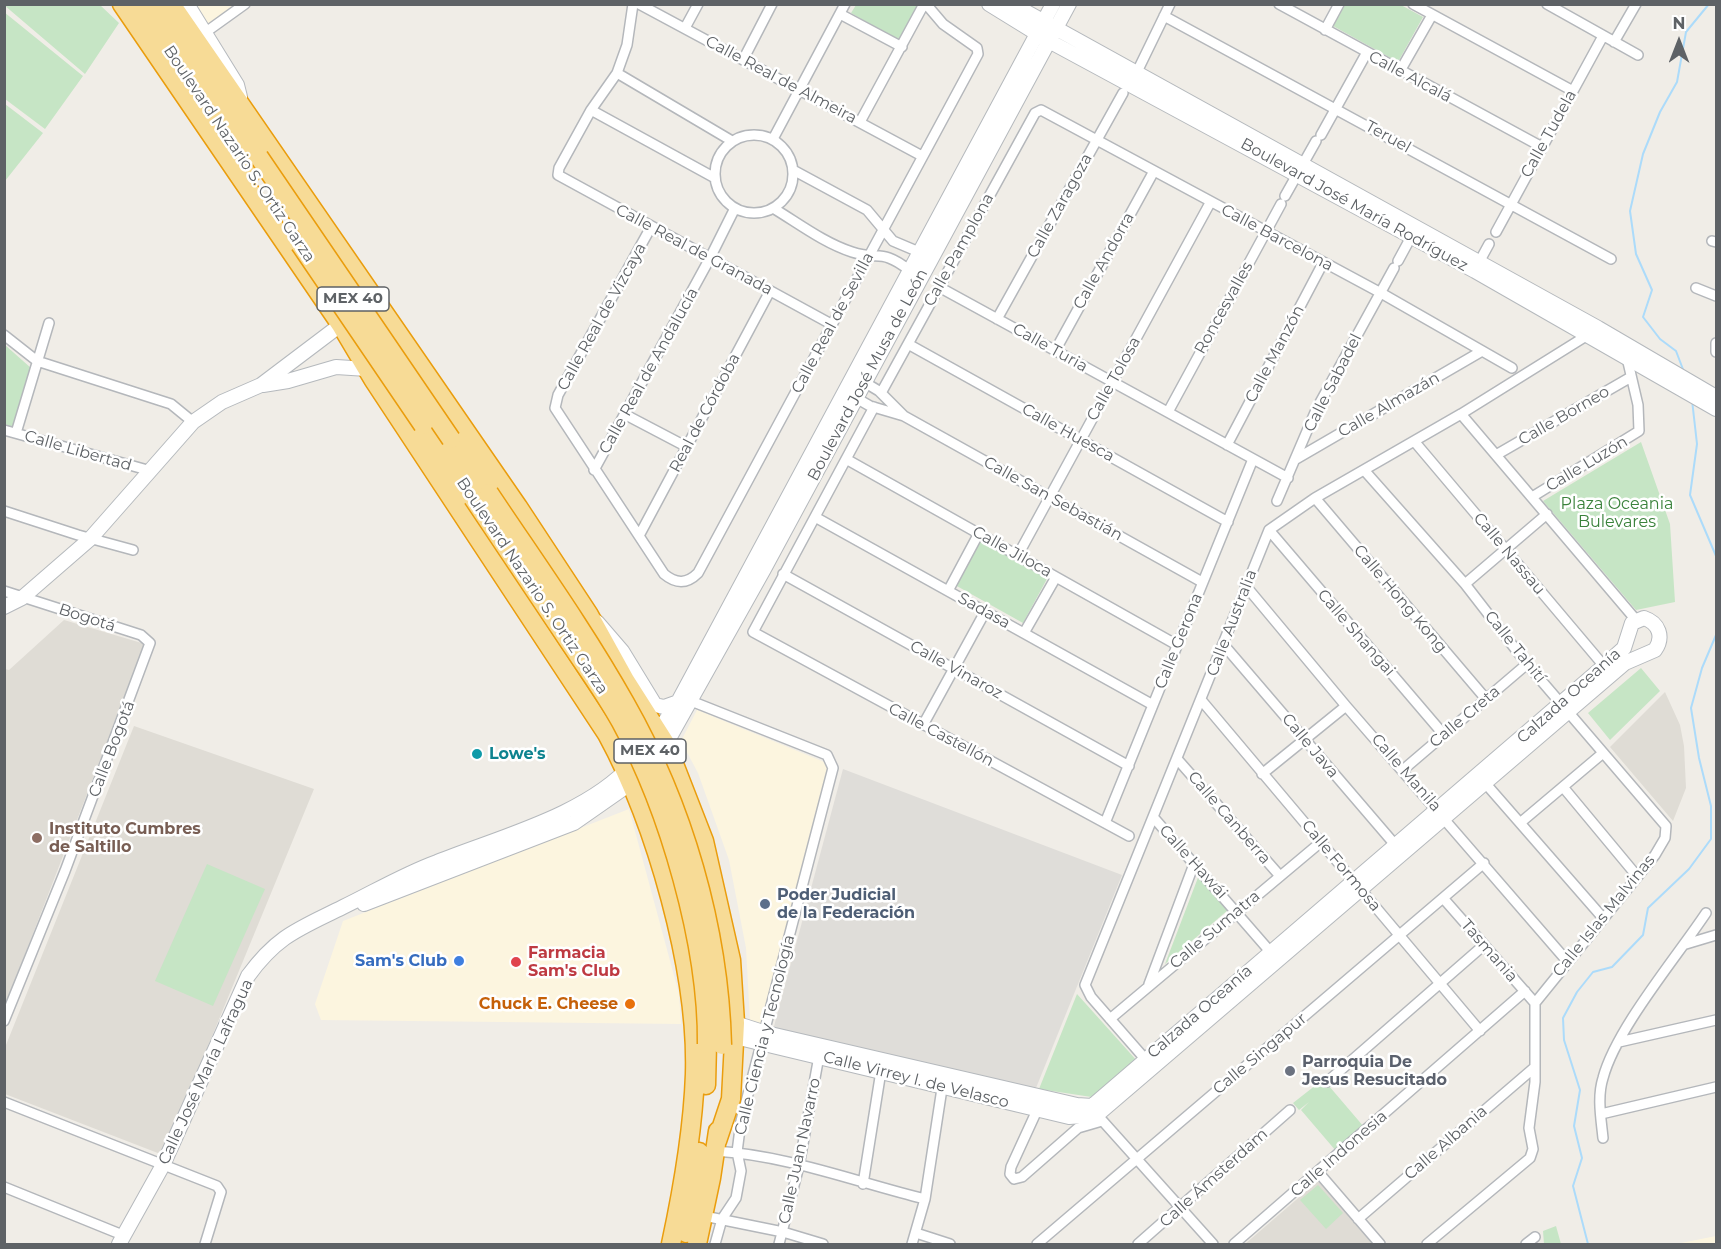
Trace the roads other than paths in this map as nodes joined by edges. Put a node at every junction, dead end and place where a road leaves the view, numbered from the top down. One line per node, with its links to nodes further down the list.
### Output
1 (122, 4): 28 (highway)
2 (138, 4): 33 (highway, Boulevard Nazario S. Ortiz Garza / MEX 40)
3 (154, 4): 43 (highway, Boulevard Nazario S. Ortiz Garza / MEX 40)
4 (171, 4): 44 (highway)
5 (187, 4): 29 (main road)
6 (245, 4): 29 (street)
7 (633, 4): 39 (street)
8 (639, 4): 26 (street, Calle Real de Almeira)
9 (698, 4): 26 (street)
10 (772, 4): 37 (street)
11 (846, 4): 23 (street)
12 (925, 4): 34 (street); 53 (street, Calle Real de Sevilla)
13 (989, 4): 30 (main road, Boulevard José María Rodríguez)
14 (1012, 4): 30 (main road, Boulevard José María Rodríguez)
15 (1053, 4): 30 (main road, Boulevard José Musa de León)
16 (1069, 4): 30 (main road, Boulevard José Musa de León)
17 (1170, 4): 25 (street, Calle Zaragoza)
18 (1279, 4): 27 (street, Calle Alcalá)
19 (1339, 4): 27 (street)
20 (1413, 4): 24 (street)
21 (1636, 4): 32 (street)
22 (1554, 6): 31 (street)
23 (840, 14): 34 (street); 41 (street)
24 (1432, 15): 38 (street); 42 (street)
25 (1164, 16): 40 (street, Calle Zaragoza); 45 (street, Teruel)
26 (685, 28): 37 (street, Calle Real de Almeira)
27 (1325, 30): 35 (street, Calle Alcalá)
28 (141, 31): 33 (highway); 86 (highway)
29 (206, 32): 44 (main road)
30 (1046, 32): 40 (main road, Boulevard José María Rodríguez); 58 (main road, Boulevard José Musa de León)
31 (1603, 36): 32 (street); 42 (street, Calle Tudela)
32 (1614, 42): 36 (street)
33 (165, 44): 124 (highway, Boulevard Nazario S. Ortiz Garza / MEX 40, bridge)
34 (902, 47): 48 (street)
35 (1366, 54): 38 (street, Calle Alcalá); 45 (street)
36 (1638, 55)
37 (743, 60): 41 (street, Calle Real de Almeira)
38 (1400, 71): 52 (street, Calle Alcalá)
39 (617, 73): 46 (street); 51 (street)
40 (1130, 84): 50 (street, Calle Zaragoza); 54 (main road, Boulevard José María Rodríguez)
41 (800, 90): 48 (street, Calle Real de Almeira); 49 (street)
42 (1573, 91): 52 (street, Calle Tudela)
43 (216, 94): 59 (highway); 129 (highway, Boulevard Nazario S. Ortiz Garza / MEX 40, bridge)
44 (240, 105): 59 (highway)
45 (1336, 109): 54 (street, Roncesvalles); 61 (street, Teruel)
46 (591, 110): 57 (street); 64 (street, Calle Real de Granada)
47 (1041, 110): 50 (street, Calle Barcelona); 77 (street, Calle Pamplona)
48 (860, 122): 53 (street, Calle Real de Almeira)
49 (773, 139): 51 (street); 55 (street)
50 (1097, 140): 56 (street, Calle Barcelona); 83 (street, Calle Zaragoza)
51 (732, 141): 57 (street)
52 (1542, 147): 61 (street, Calle Tudela)
53 (922, 156): 65 (street, Calle Real de Sevilla)
54 (1300, 169): 66 (street, Roncesvalles); 68 (main road, Boulevard José María Rodríguez); 75 (main road, Boulevard José María Rodríguez)
55 (793, 170): 63 (street); 65 (street)
56 (1154, 171): 60 (street, Calle Barcelona); 92 (street, Calle Andorra)
57 (715, 177): 62 (street)
58 (965, 181): 70 (main road, Boulevard José Musa de León); 101 (main road, Boulevard José Musa de León)
59 (296, 188): 82 (highway)
60 (1210, 203): 66 (street, Calle Barcelona); 102 (street, Calle Tolosa)
61 (1510, 205): 67 (street, Calle Tudela); 73 (street, Teruel)
62 (735, 208): 63 (street); 72 (street, Calle Real de Andalucía)
63 (773, 208): 71 (street)
64 (651, 227): 72 (street, Calle Real de Granada); 125 (street, Calle Real de Vizcaya)
65 (884, 231): 70 (street); 71 (street, Calle Real de Sevilla)
66 (1266, 232): 74 (street, Calle Barcelona); 108 (street, Roncesvalles)
67 (1496, 232)
68 (1411, 237): 75 (main road, Boulevard José María Rodríguez); 80 (street, Calle Sabadel)
69 (1489, 244): 75 (street)
70 (919, 252): 76 (main road, Boulevard José Musa de León)
71 (868, 255): 76 (street); 85 (street, Calle Real de Sevilla)
72 (710, 258): 79 (street, Calle Real de Granada); 110 (street, Calle Real de Andalucía)
73 (1611, 259)
74 (1323, 263): 80 (street, Calle Barcelona); 117 (street, Calle Manzón)
75 (1477, 267): 87 (main road, Boulevard José María Rodríguez)
76 (909, 270): 91 (main road, Boulevard José Musa de León)
77 (939, 287): 83 (street, Calle Turia); 90 (street, Calle Pamplona)
78 (1696, 288): 81 (street)
79 (770, 291): 85 (street, Calle Real de Granada); 119 (street, Real de Córdoba)
80 (1381, 293): 93 (street, Calle Barcelona); 123 (street, Calle Sabadel)
81 (1716, 296)
82 (374, 302): 86 (main road); 118 (highway)
83 (997, 319): 92 (street, Calle Turia)
84 (49, 323): 96 (street)
85 (831, 324): 141 (street, Calle Real de Sevilla)
86 (340, 325): 99 (highway); 103 (main road)
87 (1593, 332): 95 (main road, Boulevard José María Rodríguez); 97 (main road, Boulevard José María Rodríguez); 109 (street)
88 (4, 335): 96 (street)
89 (1716, 343): 94 (street)
90 (908, 344): 104 (street, Calle Pamplona); 115 (street, Calle Huesca)
91 (867, 348): 105 (main road); 168 (main road, Boulevard José Musa de León)
92 (1055, 351): 102 (street, Calle Turia)
93 (1482, 351): 98 (street, Calle Barcelona); 123 (street, Calle Almazán)
94 (1716, 352)
95 (1627, 358): 97 (main road, Boulevard José María Rodríguez); 100 (street)
96 (37, 360): 112 (street); 114 (street)
97 (1644, 361): 106 (main road, Boulevard José María Rodríguez)
98 (1512, 368)
99 (367, 369): 103 (main road); 139 (highway)
100 (1632, 377): 120 (street, Calle Borneo); 131 (street, Calle Luzón)
101 (864, 382): 104 (street, Calle San Sebastián); 105 (main road, Boulevard José Musa de León)
102 (1112, 382): 108 (street, Calle Turia); 115 (street, Calle Tolosa)
103 (261, 385): 112 (main road)
104 (881, 393): 111 (street, Calle San Sebastián)
105 (856, 398): 107 (street, Calle San Sebastián); 168 (main road, Boulevard José Musa de León)
106 (1716, 405)
107 (874, 407): 111 (street, Calle San Sebastián); 121 (street)
108 (1168, 412): 117 (street, Calle Turia)
109 (1461, 414): 116 (street); 120 (street)
110 (626, 416): 119 (street); 125 (street, Calle Real de Andalucía)
111 (904, 416): 130 (street, Calle San Sebastián)
112 (193, 422): 127 (main road)
113 (4, 430): 114 (street, Calle Libertad)
114 (16, 433): 127 (street, Calle Libertad)
115 (1081, 440): 130 (street, Calle Tolosa); 137 (street, Calle Huesca)
116 (1414, 441): 126 (street); 144 (street, Calle Nassau)
117 (1227, 445): 122 (street, Calle Turia)
118 (474, 447): 129 (highway); 156 (highway)
119 (687, 447): 141 (street, Real de Córdoba)
120 (1496, 455): 131 (street)
121 (846, 459): 136 (street); 140 (street, Calle Jiloca)
122 (1253, 459): 128 (street, Calle Turia); 137 (street, Calle Gerona)
123 (1296, 459): 128 (street, Calle Sabadel)
124 (454, 469): 129 (highway, Boulevard Nazario S. Ortiz Garza / MEX 40); 139 (highway)
125 (594, 470): 141 (street)
126 (1364, 470): 132 (street); 149 (street, Calle Tahití)
127 (151, 471): 142 (main road)
128 (1288, 478): 133 (street, Calle Sabadel)
129 (482, 492): 221 (highway, Boulevard Nazario S. Ortiz Garza / MEX 40, bridge)
130 (1050, 497): 145 (street, Calle Tolosa); 148 (street, Calle San Sebastián)
131 (1533, 497): 135 (street)
132 (1314, 498): 138 (street); 165 (street, Calle Hong Kong)
133 (1277, 501)
134 (4, 511): 142 (street)
135 (1547, 514): 144 (street); 157 (street)
136 (815, 517): 146 (street); 152 (street, Sadasa)
137 (1228, 522): 148 (street, Calle Gerona)
138 (1269, 530): 150 (street, Calle Australia); 174 (street, Calle Shangai)
139 (473, 531): 173 (highway)
140 (979, 533): 145 (street, Calle Jiloca); 152 (street)
141 (640, 534)
142 (90, 539): 143 (street); 153 (main road)
143 (133, 550)
144 (1506, 550): 149 (street); 163 (street, Calle Nassau)
145 (1018, 555): 147 (street, Calle Jiloca)
146 (783, 574): 164 (street, Calle Vinaroz); 172 (street, Calle Castellón)
147 (1056, 577): 158 (street); 161 (street, Calle Jiloca)
148 (1202, 582): 161 (street, Calle Gerona)
149 (1466, 584): 162 (street, Calle Tahití)
150 (1245, 585): 160 (street, Calle Australia); 170 (street, Calle Manila)
151 (4, 591): 153 (street, Bogotá)
152 (948, 591): 155 (street, Sadasa)
153 (22, 597): 154 (main road); 159 (street, Bogotá)
154 (4, 607)
155 (985, 612): 158 (street, Sadasa); 164 (street)
156 (589, 615): 166 (highway); 168 (main road)
157 (1636, 620): 163 (main road, Calzada Oceanía); 171 (main road, Calzada Oceanía)
158 (1024, 633): 169 (street, Sadasa)
159 (150, 643): 219 (street, Calle Bogotá)
160 (1223, 644): 167 (street, Calle Australia); 176 (street, Calle Java)
161 (1177, 645): 169 (street, Calle Gerona)
162 (1527, 664): 165 (street, Calle Creta); 171 (street, Calle Tahití)
163 (1604, 666): 171 (main road, Calzada Oceanía)
164 (954, 669): 172 (street); 179 (street, Calle Vinaroz)
165 (1486, 699): 174 (street, Calle Creta)
166 (637, 700): 173 (highway); 175 (highway)
167 (1202, 701): 178 (street, Calle Australia); 181 (street, Calle Formosa)
168 (685, 702): 175 (main road, Boulevard José Musa de León); 222 (street, Calle Ciencia y Tecnología)
169 (1154, 705): 179 (street, Calle Gerona)
170 (1346, 706): 176 (street); 180 (street, Calle Manila)
171 (1565, 708): 177 (street, Calle Tahití); 183 (main road, Calzada Oceanía); 187 (main road, Calzada Oceanía)
172 (923, 725): 189 (street, Calle Castellón)
173 (607, 734): 182 (highway)
174 (1444, 735): 180 (street, Calle Creta)
175 (663, 739): 182 (main road, Boulevard José Musa de León); 185 (highway)
176 (1303, 739): 181 (street); 196 (street, Calle Java)
177 (1603, 753): 184 (street); 191 (street, Calle Tahití)
178 (1178, 760): 188 (street, Calle Australia); 199 (street, Calle Canberra)
179 (1129, 766): 189 (street, Calle Gerona)
180 (1404, 770): 187 (street, Calle Manila)
181 (1262, 774): 195 (street, Calle Formosa)
182 (629, 777): 186 (highway); 192 (main road, Calle José María Lafragua); 193 (main road, Calle José María Lafragua)
183 (1486, 784): 187 (main road, Calzada Oceanía); 190 (street)
184 (1563, 787): 190 (street); 200 (street)
185 (690, 801): 186 (highway); 221 (highway)
186 (639, 806): 255 (highway)
187 (1442, 814): 196 (main road, Calzada Oceanía); 197 (street, Calle Manila); 201 (main road, Calzada Oceanía)
188 (1154, 818): 198 (street, Calle Hawái); 217 (street, Calle Australia)
189 (1105, 823): 194 (street, Calle Castellón)
190 (1520, 823): 206 (street)
191 (1666, 826): 200 (street, Calle Islas Malvinas)
192 (518, 832): 193 (main road); 203 (main road, Calle José María Lafragua)
193 (551, 832): 203 (main road, Calle José María Lafragua)
194 (1129, 836)
195 (1321, 842): 199 (street, Calle Sumatra); 201 (street, Calle Formosa)
196 (1397, 847): 201 (main road, Calzada Oceanía)
197 (1484, 863): 202 (street, Calle Singapur); 212 (street, Calle Manila)
198 (1194, 864): 204 (street, Calle Hawái); 214 (street)
199 (1280, 876): 204 (street, Calle Sumatra)
200 (1637, 876): 206 (street, Calle Islas Malvinas)
201 (1358, 887): 208 (street, Calle Formosa); 211 (main road, Calzada Oceanía)
202 (1443, 898): 208 (street, Calle Singapur); 210 (street, Tasmania)
203 (348, 905): 240 (main road, Calle José María Lafragua)
204 (1238, 912): 211 (street, Calle Hawái); 214 (street, Calle Sumatra)
205 (1706, 914): 209 (street)
206 (1603, 918): 212 (street, Calle Islas Malvinas)
207 (1716, 935): 209 (street)
208 (1399, 936): 213 (street, Calle Formosa); 239 (street, Calle Singapur)
209 (1686, 944): 223 (street)
210 (1484, 945): 213 (street); 215 (street, Tasmania)
211 (1274, 957): 225 (main road, Calzada Oceanía); 234 (main road, Calzada Oceanía)
212 (1567, 961): 216 (street, Calle Islas Malvinas)
213 (1440, 984): 220 (street, Calle Formosa); 229 (street)
214 (1148, 986): 217 (street, Calle Sumatra)
215 (1524, 992): 216 (street, Tasmania); 220 (street, Calle Indonesia)
216 (1535, 1003): 226 (street)
217 (1110, 1019): 225 (street, Calle Australia)
218 (1716, 1020): 223 (street)
219 (4, 1021)
220 (1480, 1031): 242 (street, Calle Indonesia)
221 (725, 1037): 222 (main road, Calle Virrey I. de Velasco); 237 (highway, Boulevard Nazario S. Ortiz Garza / MEX 40); 237 (highway)
222 (765, 1038): 224 (main road, Calle Virrey I. de Velasco); 228 (main road, Calle Virrey I. de Velasco); 238 (street, Calle Ciencia y Tecnología)
223 (1619, 1042): 235 (street)
224 (819, 1056): 227 (main road, Calle Virrey I. de Velasco); 241 (street, Calle Juan Navarro)
225 (1146, 1060): 234 (main road, Calzada Oceanía)
226 (1535, 1067): 249 (street, Calle Albania); 268 (street)
227 (880, 1071): 228 (main road, Calle Virrey I. de Velasco); 243 (street)
228 (944, 1081): 232 (main road, Calle Virrey I. de Velasco); 245 (street)
229 (1327, 1082)
230 (1716, 1087): 235 (street)
231 (4, 1102): 240 (street)
232 (1039, 1104): 234 (main road, Calle Virrey I. de Velasco); 234 (street, Calzada Oceanía)
233 (1290, 1110): 246 (street, Calle Ámsterdam)
234 (1097, 1114): 239 (street)
235 (1601, 1114): 236 (street)
236 (1603, 1138)
237 (711, 1148): 238 (street); 247 (highway, Boulevard Nazario S. Ortiz Garza / MEX 40); 255 (highway, Boulevard Nazario S. Ortiz Garza / MEX 40); 256 (highway)
238 (737, 1152): 241 (street); 248 (street, Calle Ciencia y Tecnología)
239 (1138, 1158): 246 (street); 263 (street, Calle Singapur)
240 (163, 1165): 253 (main road, Calle José María Lafragua); 254 (street)
241 (799, 1166): 243 (street); 250 (street, Calle Juan Navarro)
242 (1318, 1172): 249 (street); 266 (street, Calle Indonesia)
243 (863, 1184): 245 (street)
244 (4, 1187): 253 (street)
245 (925, 1199): 251 (street)
246 (1182, 1206): 264 (street, Calle Ámsterdam); 265 (street)
247 (704, 1216): 248 (street); 257 (highway, Boulevard Nazario S. Ortiz Garza / MEX 40)
248 (722, 1219): 250 (street); 258 (street, Calle Ciencia y Tecnología)
249 (1358, 1219): 267 (street)
250 (783, 1232): 259 (street, Calle Juan Navarro); 260 (street)
251 (916, 1233): 261 (street); 262 (street)
252 (1535, 1237): 269 (street)
253 (122, 1240)
254 (205, 1245)
255 (673, 1245)
256 (683, 1245)
257 (697, 1245)
258 (715, 1245)
259 (779, 1245)
260 (823, 1245)
261 (912, 1245)
262 (950, 1245)
263 (1037, 1245)
264 (1138, 1245)
265 (1214, 1245)
266 (1234, 1245)
267 (1380, 1245)
268 (1427, 1245)
269 (1526, 1245)

